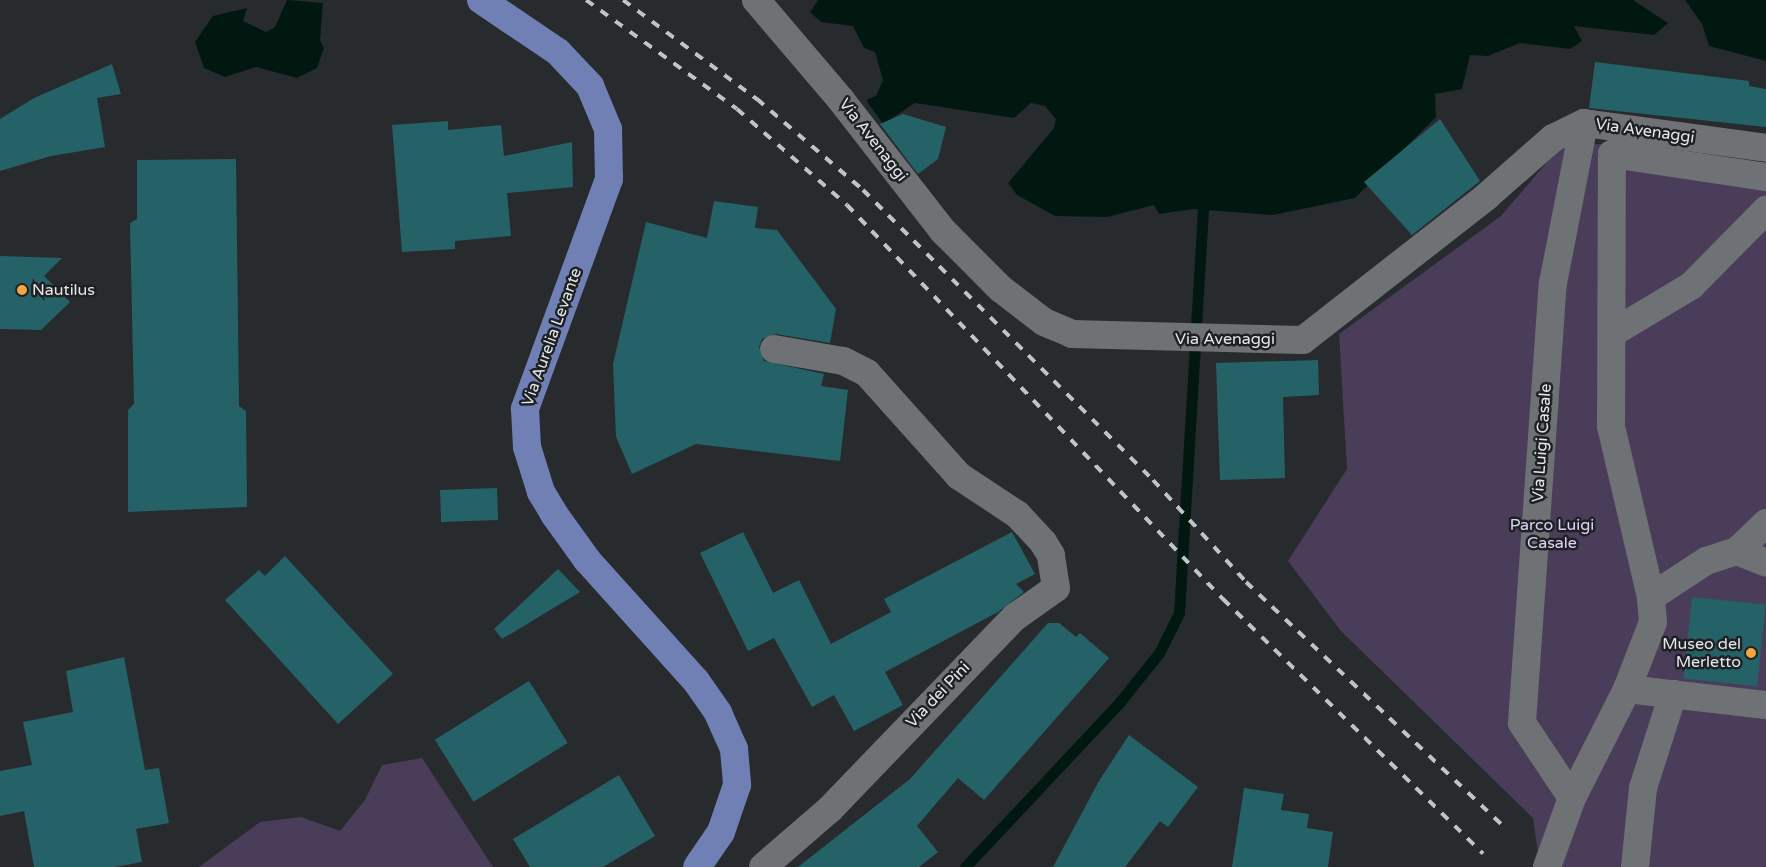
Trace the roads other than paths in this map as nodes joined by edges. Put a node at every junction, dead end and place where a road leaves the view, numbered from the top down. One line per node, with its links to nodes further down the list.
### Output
1 (481, 0): 17 (main road, Via Aurelia Levante)
2 (756, 0): 3 (street, Via Avenaggi)
3 (1584, 123): 4 (street, Via Avenaggi); 16 (street, Via Luigi Casale)
4 (1766, 148)
5 (1766, 177): 7 (street)
6 (1766, 210): 7 (street)
7 (1614, 332): 12 (street)
8 (774, 349): 18 (street, Via dei Pini)
9 (1766, 523): 10 (street)
10 (1737, 551): 11 (street); 12 (street)
11 (1766, 563)
12 (1652, 597): 13 (street)
13 (1628, 688): 14 (street); 16 (street)
14 (1673, 694): 15 (street); 20 (street)
15 (1766, 705)
16 (1572, 798): 19 (street)
17 (697, 867)
18 (763, 867)
19 (1548, 867)
20 (1635, 867)

